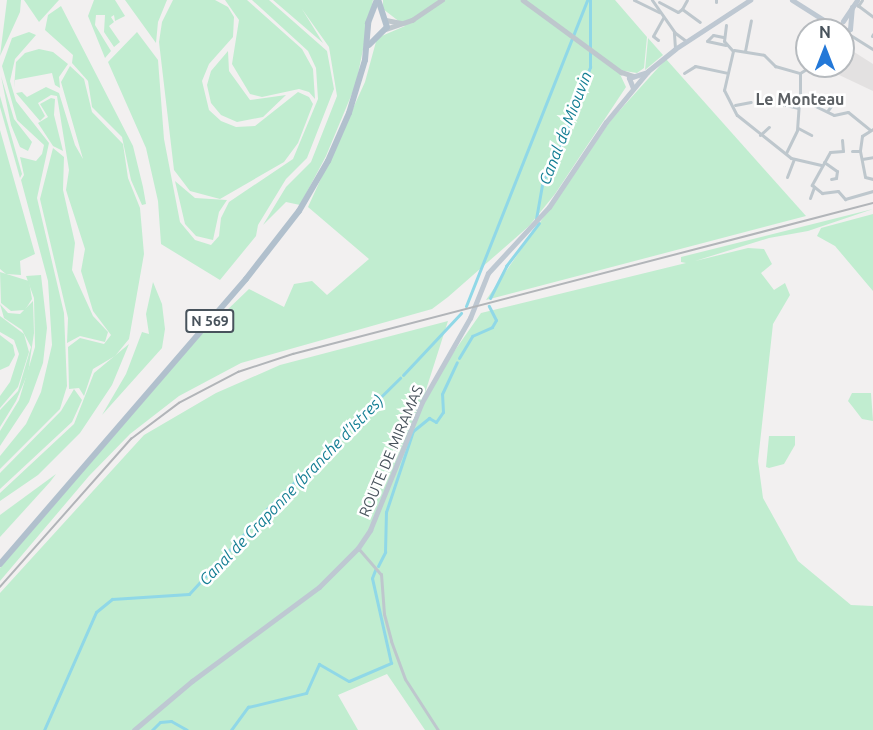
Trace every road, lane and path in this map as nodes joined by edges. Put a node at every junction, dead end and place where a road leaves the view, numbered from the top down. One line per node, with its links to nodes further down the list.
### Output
1 (378, 0): 18 (main road); 20 (main road)
2 (442, 0): 26 (street)
3 (523, 0): 43 (street)
4 (634, 0): 16 (street)
5 (652, 0): 14 (street)
6 (687, 0): 15 (street)
7 (744, 0): 17 (main road)
8 (750, 0): 17 (main road)
9 (792, 0): 22 (main road)
10 (799, 0): 23 (main road)
11 (862, 0): 13 (street)
12 (659, 1): 14 (street); 15 (street)
13 (855, 4): 19 (street)
14 (655, 6): 16 (street)
15 (682, 9): 25 (street)
16 (659, 12): 21 (street)
17 (728, 12): 36 (main road)
18 (373, 15): 20 (main road); 28 (main road)
19 (873, 17)
20 (384, 18): 26 (street); 29 (main road)
21 (663, 18): 30 (street); 35 (street)
22 (820, 18)
23 (826, 18)
24 (751, 21): 42 (street)
25 (699, 22)
26 (401, 23): 29 (street)
27 (726, 25): 32 (street)
28 (369, 30): 31 (main road); 38 (main road, N 569)
29 (386, 30): 31 (main road)
30 (674, 33): 34 (street); 36 (street)
31 (378, 34): 38 (main road, N 569)
32 (723, 37): 37 (street); 37 (street)
33 (855, 37): 40 (street)
34 (677, 39): 36 (street); 39 (street)
35 (658, 40)
36 (684, 42): 39 (main road)
37 (726, 45): 41 (street)
38 (368, 46): 81 (main road, N 569)
39 (675, 49): 47 (main road)
40 (873, 49)
41 (733, 51): 42 (street); 46 (street)
42 (745, 51): 44 (street)
43 (621, 72): 47 (street); 49 (street)
44 (795, 72)
45 (684, 73): 46 (street)
46 (728, 73): 51 (street)
47 (637, 77): 49 (main road); 49 (main road)
48 (800, 78): 52 (street)
49 (630, 85): 80 (main road, ROUTE DE MIRAMAS)
50 (717, 87): 51 (street)
51 (724, 88): 56 (street)
52 (801, 99): 57 (street); 58 (street)
53 (751, 102): 56 (street)
54 (834, 102): 58 (street)
55 (782, 104): 57 (street)
56 (735, 105): 64 (street)
57 (798, 108): 62 (street)
58 (828, 111): 59 (street)
59 (833, 114): 60 (street); 63 (street)
60 (830, 122)
61 (769, 127): 64 (street)
62 (798, 128): 65 (street); 69 (street)
63 (871, 130): 68 (street)
64 (760, 135): 69 (street)
65 (811, 135)
66 (842, 140): 73 (street)
67 (852, 151): 68 (street)
68 (860, 151): 72 (street)
69 (786, 153): 71 (street)
70 (873, 157): 72 (street)
71 (794, 159): 73 (street); 74 (street)
72 (862, 159): 76 (street)
73 (823, 164): 75 (street); 77 (street)
74 (787, 177)
75 (831, 179)
76 (873, 179)
77 (814, 187): 78 (street); 79 (street)
78 (873, 191)
79 (810, 198)
80 (358, 548): 82 (main road, ROUTE DE MIRAMAS); 83 (street)
81 (0, 564)
82 (134, 730)
83 (438, 730)

